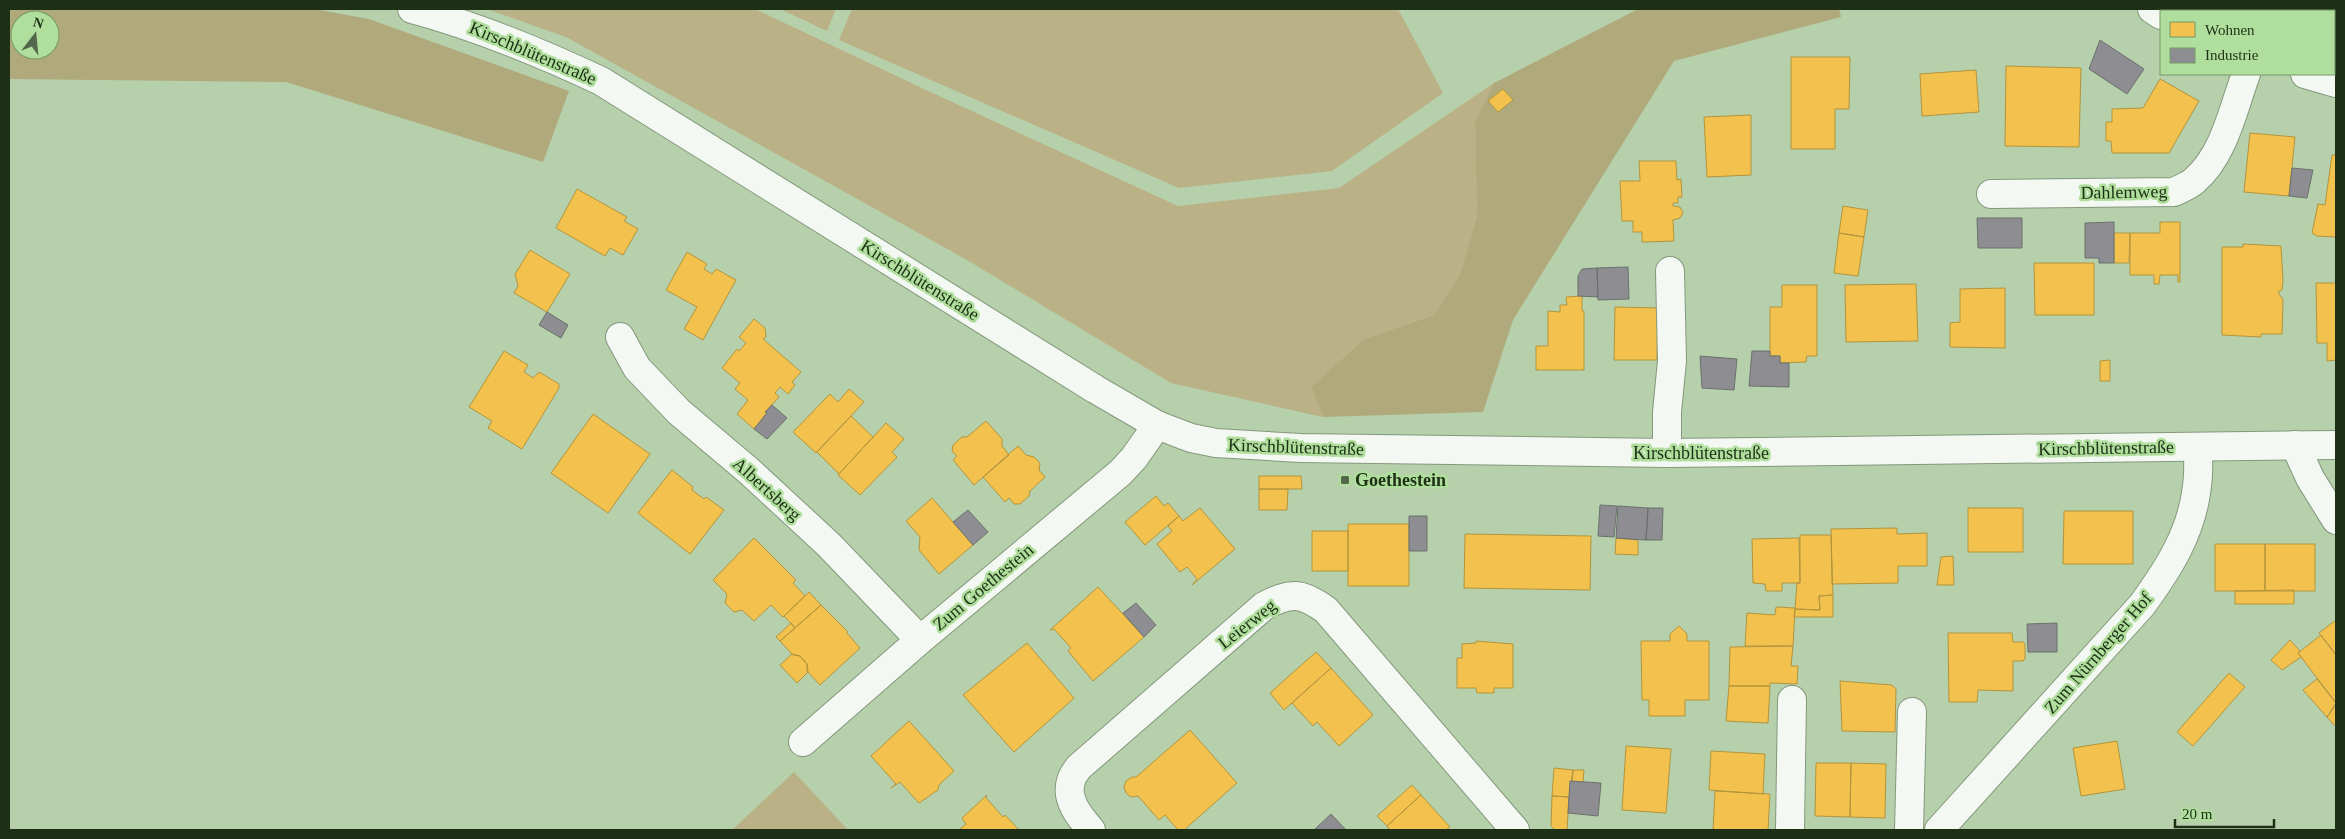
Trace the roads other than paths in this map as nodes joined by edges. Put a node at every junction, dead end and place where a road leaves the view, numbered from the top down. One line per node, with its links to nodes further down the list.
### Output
1 (412, 9): 8 (street, Kirschblütenstraße)
2 (2246, 75): 5 (street, Dahlemweg)
3 (2308, 75): 4 (street)
4 (2336, 83)
5 (1991, 194)
6 (1670, 271): 12 (street)
7 (620, 337): 14 (street, Albertsberg)
8 (1157, 425): 12 (street, Kirschblütenstraße); 14 (street, Zum Goethestein)
9 (2295, 445): 10 (street, Kirschblütenstraße); 11 (street, Kirschblütenstraße); 13 (street)
10 (2336, 445)
11 (2198, 447): 12 (street, Kirschblütenstraße); 22 (street, Zum Nürnberger Hof)
12 (1667, 453)
13 (2336, 520)
14 (920, 640): 17 (street, Zum Goethestein)
15 (1792, 700): 20 (street)
16 (1912, 712): 21 (street)
17 (803, 742)
18 (1091, 830): 19 (street, Leierweg)
19 (1515, 830)
20 (1790, 830)
21 (1909, 830)
22 (1940, 830)

